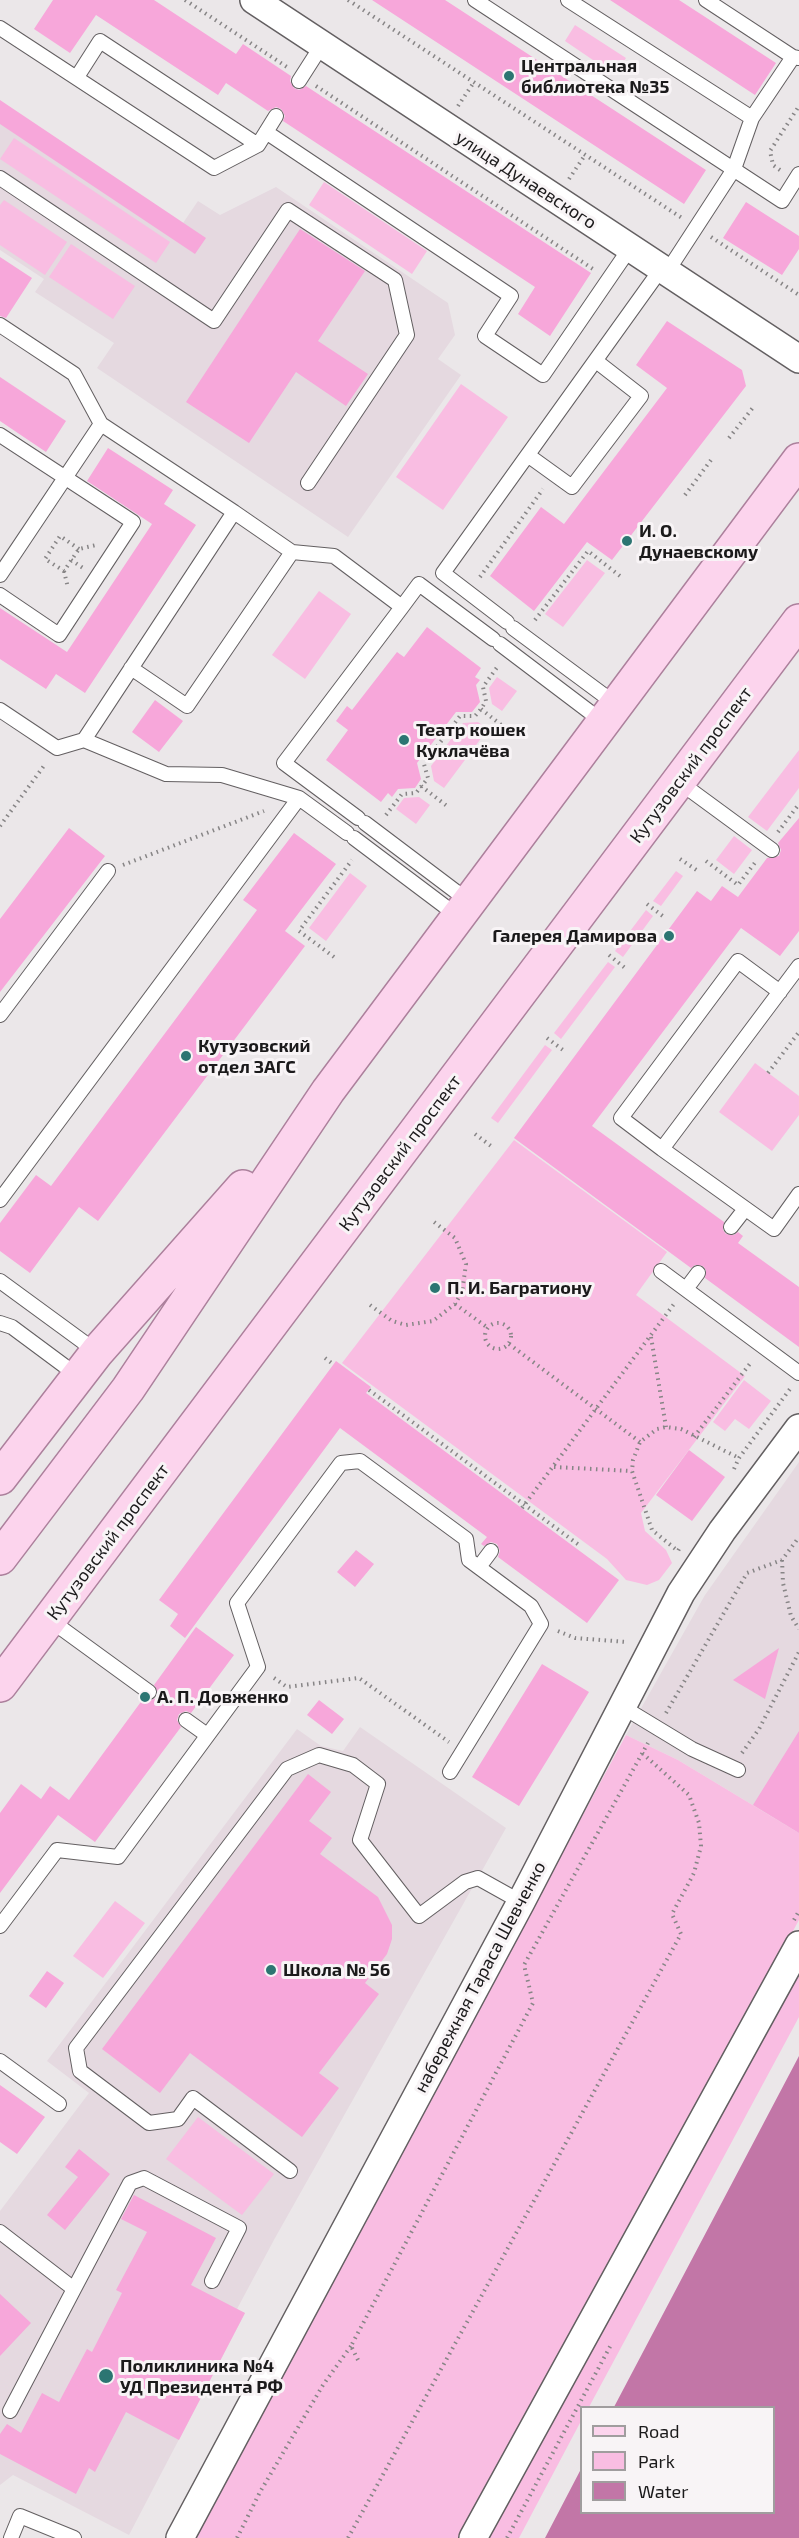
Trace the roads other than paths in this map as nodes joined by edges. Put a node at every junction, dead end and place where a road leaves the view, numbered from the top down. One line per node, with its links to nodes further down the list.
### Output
1 (254, 0): 6 (street, улица Дунаевского)
2 (475, 0): 14 (lane)
3 (568, 0): 11 (lane)
4 (706, 0): 7 (lane)
5 (0, 28): 8 (lane)
6 (322, 45): 9 (lane); 17 (street, улица Дунаевского)
7 (796, 58): 11 (lane)
8 (76, 77): 13 (lane); 13 (lane)
9 (301, 79)
10 (276, 116): 12 (lane)
11 (752, 117): 14 (lane)
12 (266, 132): 13 (lane); 17 (lane)
13 (258, 145)
14 (734, 169): 15 (lane); 18 (lane)
15 (797, 177)
16 (0, 178): 27 (lane)
17 (630, 248): 18 (street, улица Дунаевского)
18 (664, 271): 20 (street, улица Дунаевского); 21 (lane)
19 (0, 325): 22 (lane)
20 (799, 359)
21 (596, 361): 24 (lane); 24 (lane)
22 (100, 424): 26 (lane); 28 (lane)
23 (0, 435): 26 (lane)
24 (529, 456): 36 (lane)
25 (799, 460): 36 (main road)
26 (65, 478): 30 (lane); 31 (lane)
27 (308, 483)
28 (234, 512): 29 (lane); 34 (lane)
29 (292, 552): 32 (lane); 34 (lane)
30 (0, 575)
31 (0, 595)
32 (402, 607): 36 (lane); 42 (lane)
33 (799, 621): 38 (main road, Кутузовский проспект)
34 (131, 668): 37 (lane)
35 (0, 710): 37 (lane)
36 (611, 714): 42 (main road)
37 (84, 740): 39 (lane)
38 (678, 782): 40 (lane); 64 (main road, Кутузовский проспект)
39 (299, 798): 42 (lane); 49 (lane)
40 (772, 850)
41 (108, 871): 45 (lane)
42 (465, 910): 46 (main road)
43 (799, 966): 44 (lane)
44 (780, 992): 47 (lane); 47 (lane)
45 (0, 1015)
46 (328, 1091): 57 (main road); 62 (main road)
47 (662, 1149): 50 (lane)
48 (799, 1194): 50 (lane)
49 (0, 1200)
50 (745, 1209): 51 (lane)
51 (731, 1227)
52 (661, 1271): 55 (lane)
53 (698, 1273): 55 (lane)
54 (0, 1281): 57 (lane)
55 (686, 1289): 58 (lane)
56 (0, 1323): 57 (lane)
57 (88, 1364): 60 (main road)
58 (799, 1373)
59 (799, 1428): 67 (street, набережная Тараса Шевченко)
60 (0, 1478)
61 (491, 1551): 63 (lane)
62 (0, 1558)
63 (479, 1567): 69 (lane); 71 (lane)
64 (50, 1620): 65 (main road, Кутузовский проспект); 66 (lane)
65 (0, 1685)
66 (149, 1692)
67 (621, 1706): 70 (lane); 72 (street, набережная Тараса Шевченко)
68 (186, 1720): 69 (lane)
69 (207, 1735): 73 (lane)
70 (736, 1769)
71 (450, 1772)
72 (520, 1902): 77 (lane); 84 (street, набережная Тараса Шевченко)
73 (0, 1926)
74 (799, 1946): 85 (street)
75 (0, 2061): 76 (lane)
76 (59, 2104)
77 (290, 2171)
78 (0, 2232): 80 (lane)
79 (212, 2281): 80 (lane)
80 (74, 2289): 81 (lane)
81 (10, 2411)
82 (11, 2538): 83 (lane)
83 (74, 2538)
84 (180, 2538)
85 (473, 2538)

